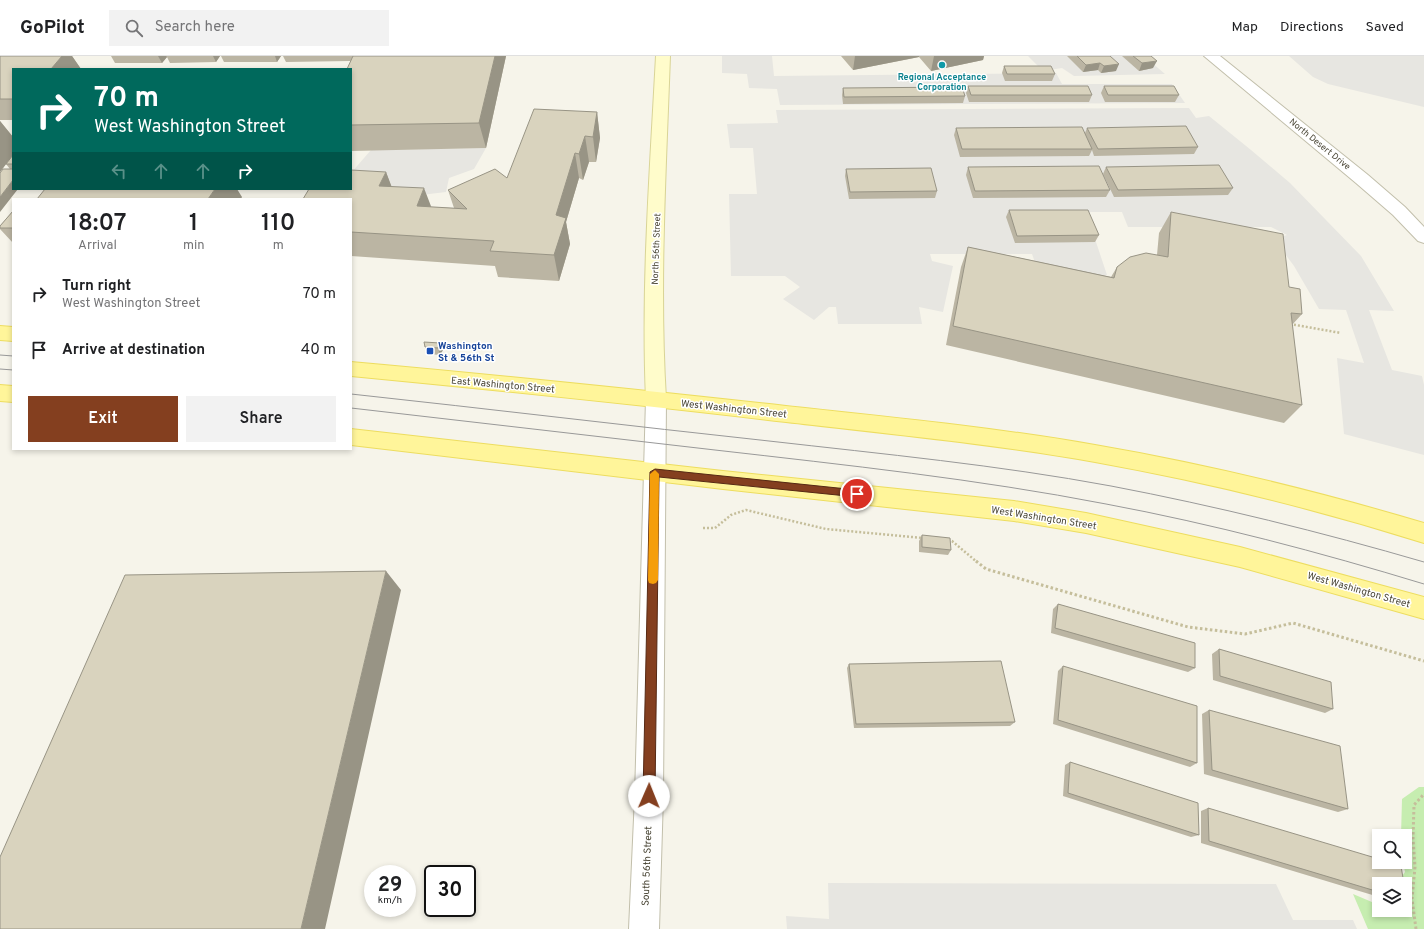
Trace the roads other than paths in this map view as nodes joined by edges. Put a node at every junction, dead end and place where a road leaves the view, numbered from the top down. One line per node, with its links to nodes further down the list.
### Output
1 (663, 56): 9 (street, North 56th Street)
2 (1211, 56): 3 (street, North Desert Drive)
3 (1424, 237)
4 (0, 333): 5 (main road)
5 (12, 334)
6 (352, 369): 9 (main road, East Washington Street)
7 (0, 393): 8 (main road)
8 (12, 394)
9 (656, 399): 11 (street, North 56th Street); 13 (main road, West Washington Street)
10 (352, 438): 12 (main road)
11 (656, 443): 12 (street, South 56th Street)
12 (655, 472): 14 (main road, West Washington Street); 15 (street, South 56th Street)
13 (1424, 533)
14 (1424, 608)
15 (644, 929)

